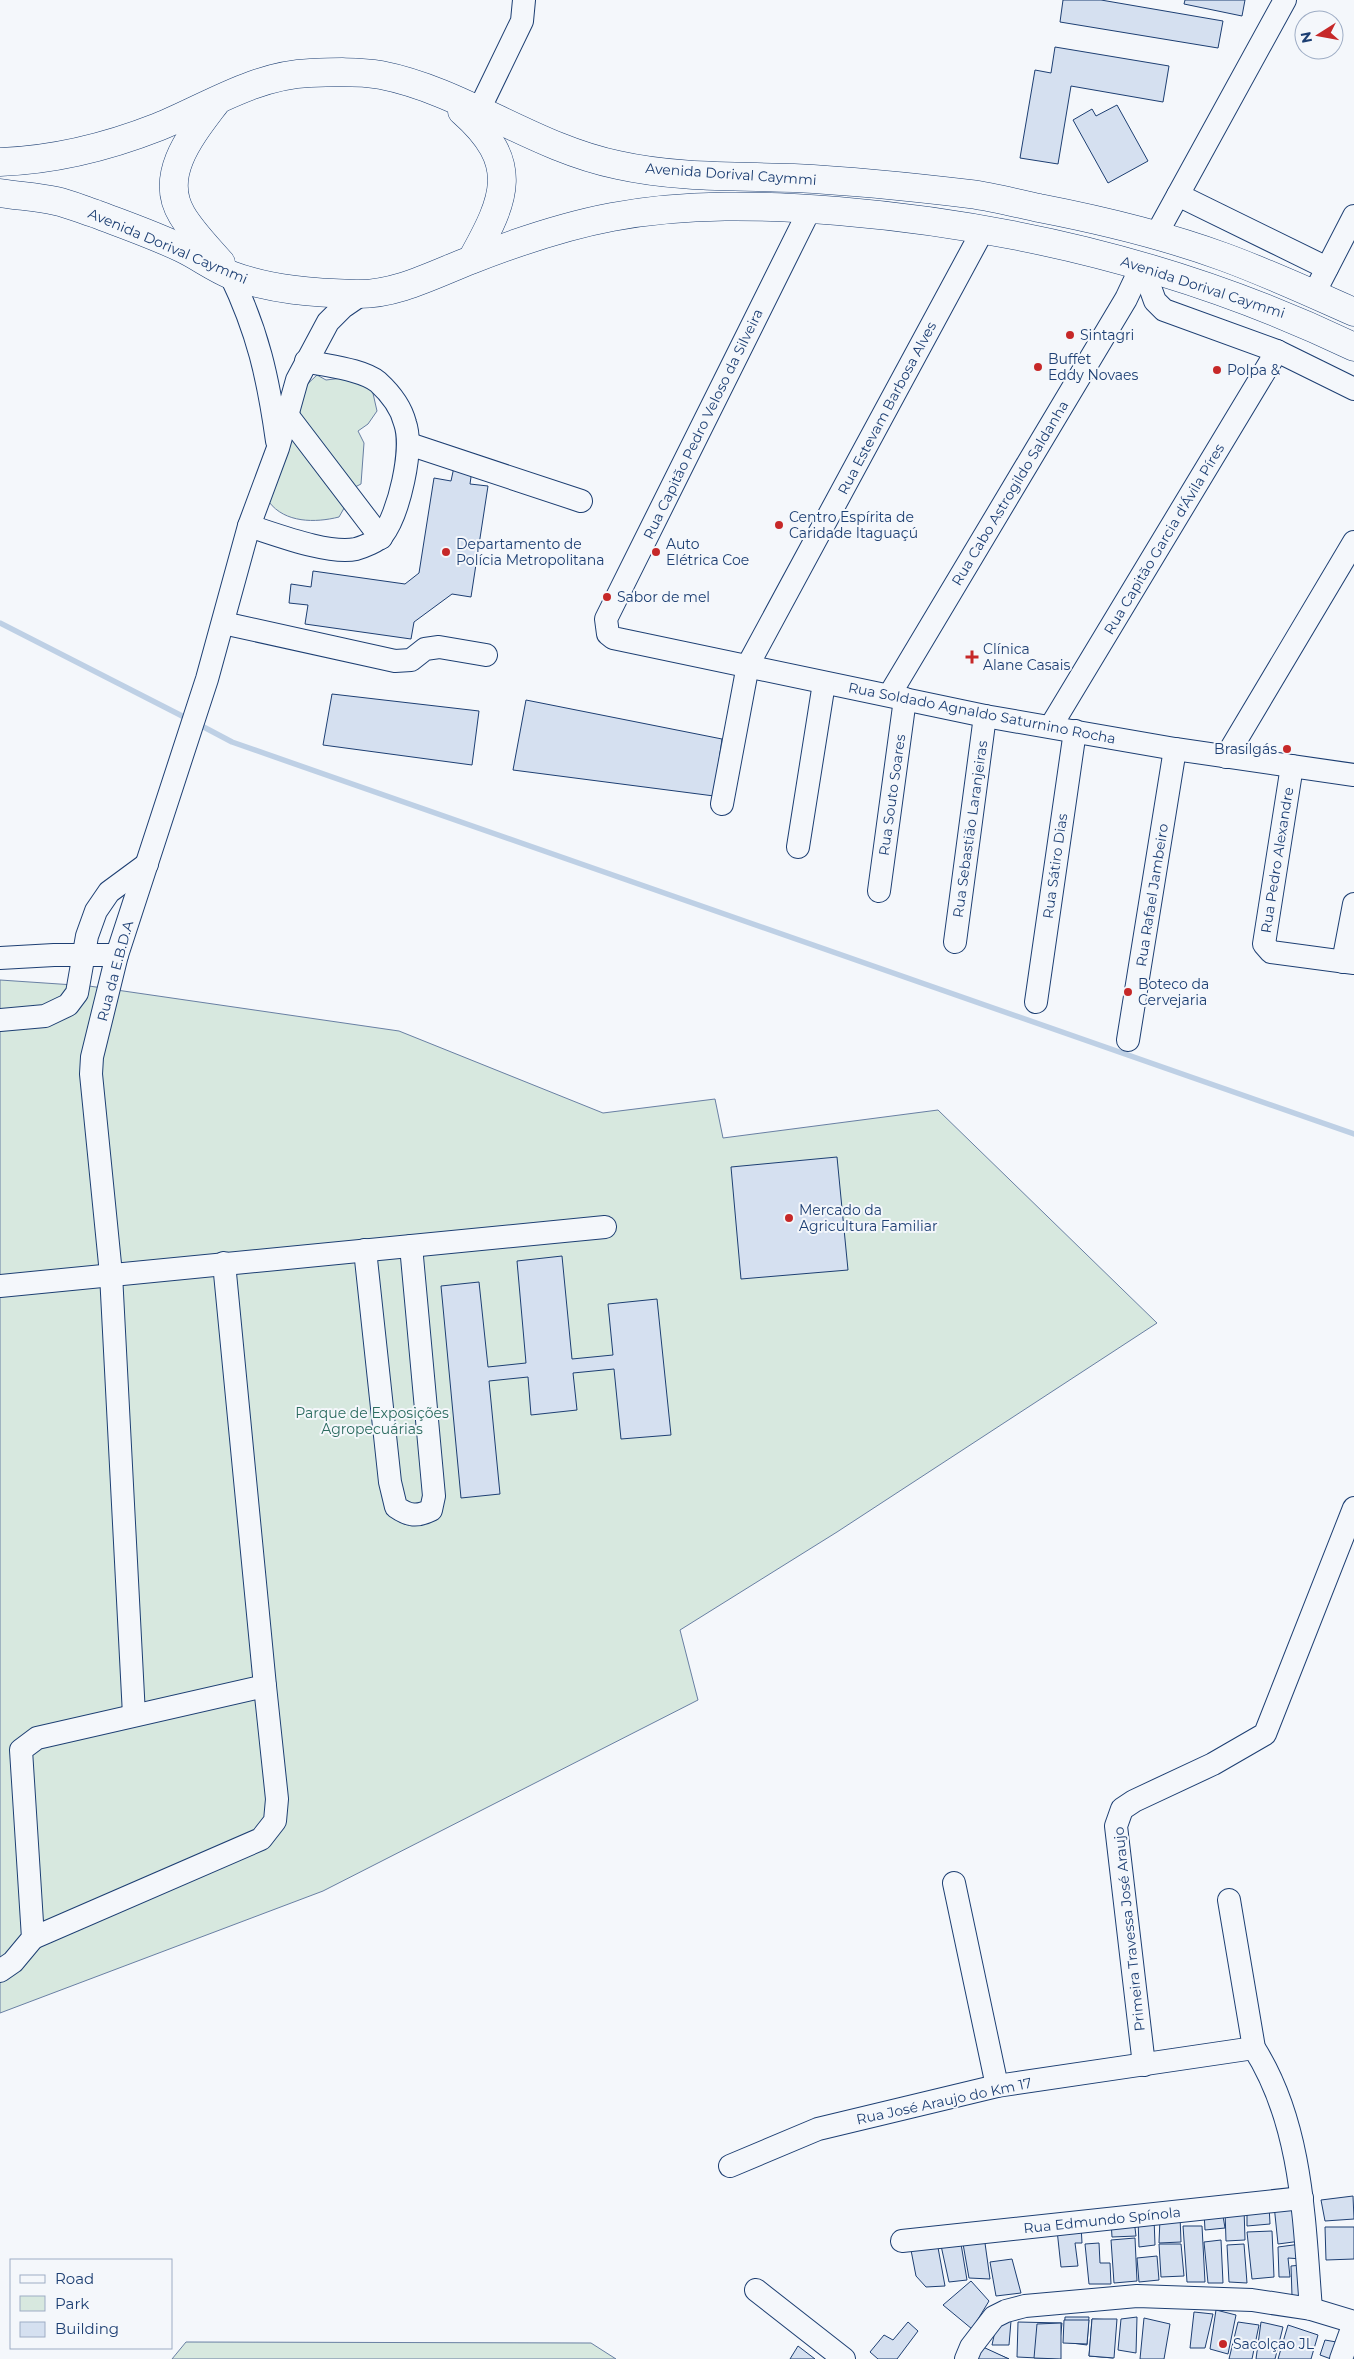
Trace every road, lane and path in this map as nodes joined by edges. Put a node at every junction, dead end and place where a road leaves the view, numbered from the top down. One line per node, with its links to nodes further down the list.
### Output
1 (524, 0): 5 (street)
2 (1285, 0): 8 (street)
3 (219, 97): 4 (main road, Avenida Dorival Caymmi); 6 (main road, Avenida Dorival Caymmi); 16 (main road)
4 (447, 97): 5 (main road, Avenida Dorival Caymmi); 13 (main road)
5 (478, 112): 12 (main road, Avenida Dorival Caymmi)
6 (0, 162)
7 (0, 193): 16 (main road, Avenida Dorival Caymmi)
8 (1178, 195): 12 (street); 15 (street)
9 (810, 209): 11 (main road, Avenida Dorival Caymmi); 13 (main road, Avenida Dorival Caymmi); 32 (street, Rua Capitão Pedro Veloso da Silveira)
10 (1354, 216): 15 (street)
11 (983, 230): 14 (main road, Avenida Dorival Caymmi); 34 (street, Rua Estevam Barbosa Alves)
12 (1156, 235): 18 (main road, Avenida Dorival Caymmi)
13 (472, 259): 17 (main road, Avenida Dorival Caymmi)
14 (1142, 265): 20 (main road, Avenida Dorival Caymmi); 21 (street); 36 (street, Rua Cabo Astrogildo Saldanha)
15 (1327, 268): 18 (street)
16 (230, 274): 17 (main road, Avenida Dorival Caymmi); 26 (street)
17 (362, 294): 22 (street, Rua da E.B.D.A)
18 (1315, 294): 19 (main road, Avenida Dorival Caymmi)
19 (1354, 312)
20 (1354, 347)
21 (1277, 351): 23 (street); 38 (street, Rua Capitão Garcia d'Ávila Píres)
22 (306, 361): 24 (street, Rua da E.B.D.A); 25 (street)
23 (1354, 389)
24 (288, 416): 26 (street, Rua da E.B.D.A); 29 (street)
25 (409, 444): 27 (street); 29 (street)
26 (278, 448): 28 (street, Rua da E.B.D.A)
27 (581, 501)
28 (249, 526): 29 (street); 31 (street, Rua da E.B.D.A)
29 (381, 538)
30 (1354, 542): 41 (street)
31 (223, 623): 33 (street); 46 (street, Rua da E.B.D.A)
32 (613, 638): 34 (street, Rua Soldado Agnaldo Saturnino Rocha)
33 (486, 655)
34 (748, 664): 35 (street, Rua Soldado Agnaldo Saturnino Rocha); 44 (street, Rua Estevam Barbosa Alves)
35 (824, 683): 36 (street, Rua Soldado Agnaldo Saturnino Rocha); 45 (street)
36 (897, 696): 37 (street, Rua Soldado Agnaldo Saturnino Rocha); 47 (street, Rua Souto Soares)
37 (985, 716): 38 (street, Rua Soldado Agnaldo Saturnino Rocha); 49 (street, Rua Sebastião Laranjeiras)
38 (1051, 726): 39 (street, Rua Soldado Agnaldo Saturnino Rocha)
39 (1075, 731): 40 (street, Rua Soldado Agnaldo Saturnino Rocha); 54 (street, Rua Sátiro Dias)
40 (1176, 750): 41 (street, Rua Soldado Agnaldo Saturnino Rocha); 56 (street, Rua Rafael Jambeiro)
41 (1226, 757): 42 (street, Rua Soldado Agnaldo Saturnino Rocha)
42 (1292, 766): 43 (street, Rua Soldado Agnaldo Saturnino Rocha); 53 (street, Rua Pedro Alexandre)
43 (1354, 775)
44 (722, 804)
45 (798, 847)
46 (147, 864): 50 (street); 51 (street, Rua da E.B.D.A)
47 (879, 891)
48 (1354, 904): 53 (street)
49 (955, 942)
50 (82, 955): 51 (street); 52 (street); 55 (street)
51 (117, 955): 61 (street, Rua da E.B.D.A)
52 (0, 958)
53 (1349, 963)
54 (1036, 1002)
55 (0, 1020)
56 (1128, 1040)
57 (605, 1227): 58 (street)
58 (411, 1246): 59 (street); 59 (street)
59 (365, 1250): 60 (street)
60 (224, 1263): 61 (street); 64 (street)
61 (111, 1274): 62 (street); 65 (street, Rua da E.B.D.A)
62 (0, 1286)
63 (1354, 1508): 71 (street, Primeira Travessa José Araujo)
64 (265, 1686): 65 (street); 68 (street)
65 (134, 1715): 68 (street)
66 (954, 1883): 72 (street)
67 (1229, 1900): 70 (street)
68 (33, 1938): 69 (street)
69 (0, 1971)
70 (1254, 2048): 71 (street, Rua José Araujo do Km 17); 74 (street)
71 (1144, 2065): 72 (street, Rua José Araujo do Km 17)
72 (997, 2086): 73 (street, Rua José Araujo do Km 17)
73 (730, 2166)
74 (1302, 2198): 75 (street, Rua Edmundo Spínola); 77 (street)
75 (902, 2241)
76 (756, 2290): 79 (street)
77 (1311, 2309): 78 (street); 80 (street)
78 (1354, 2322): 81 (street)
79 (844, 2359)
80 (966, 2359)
81 (1341, 2359)

